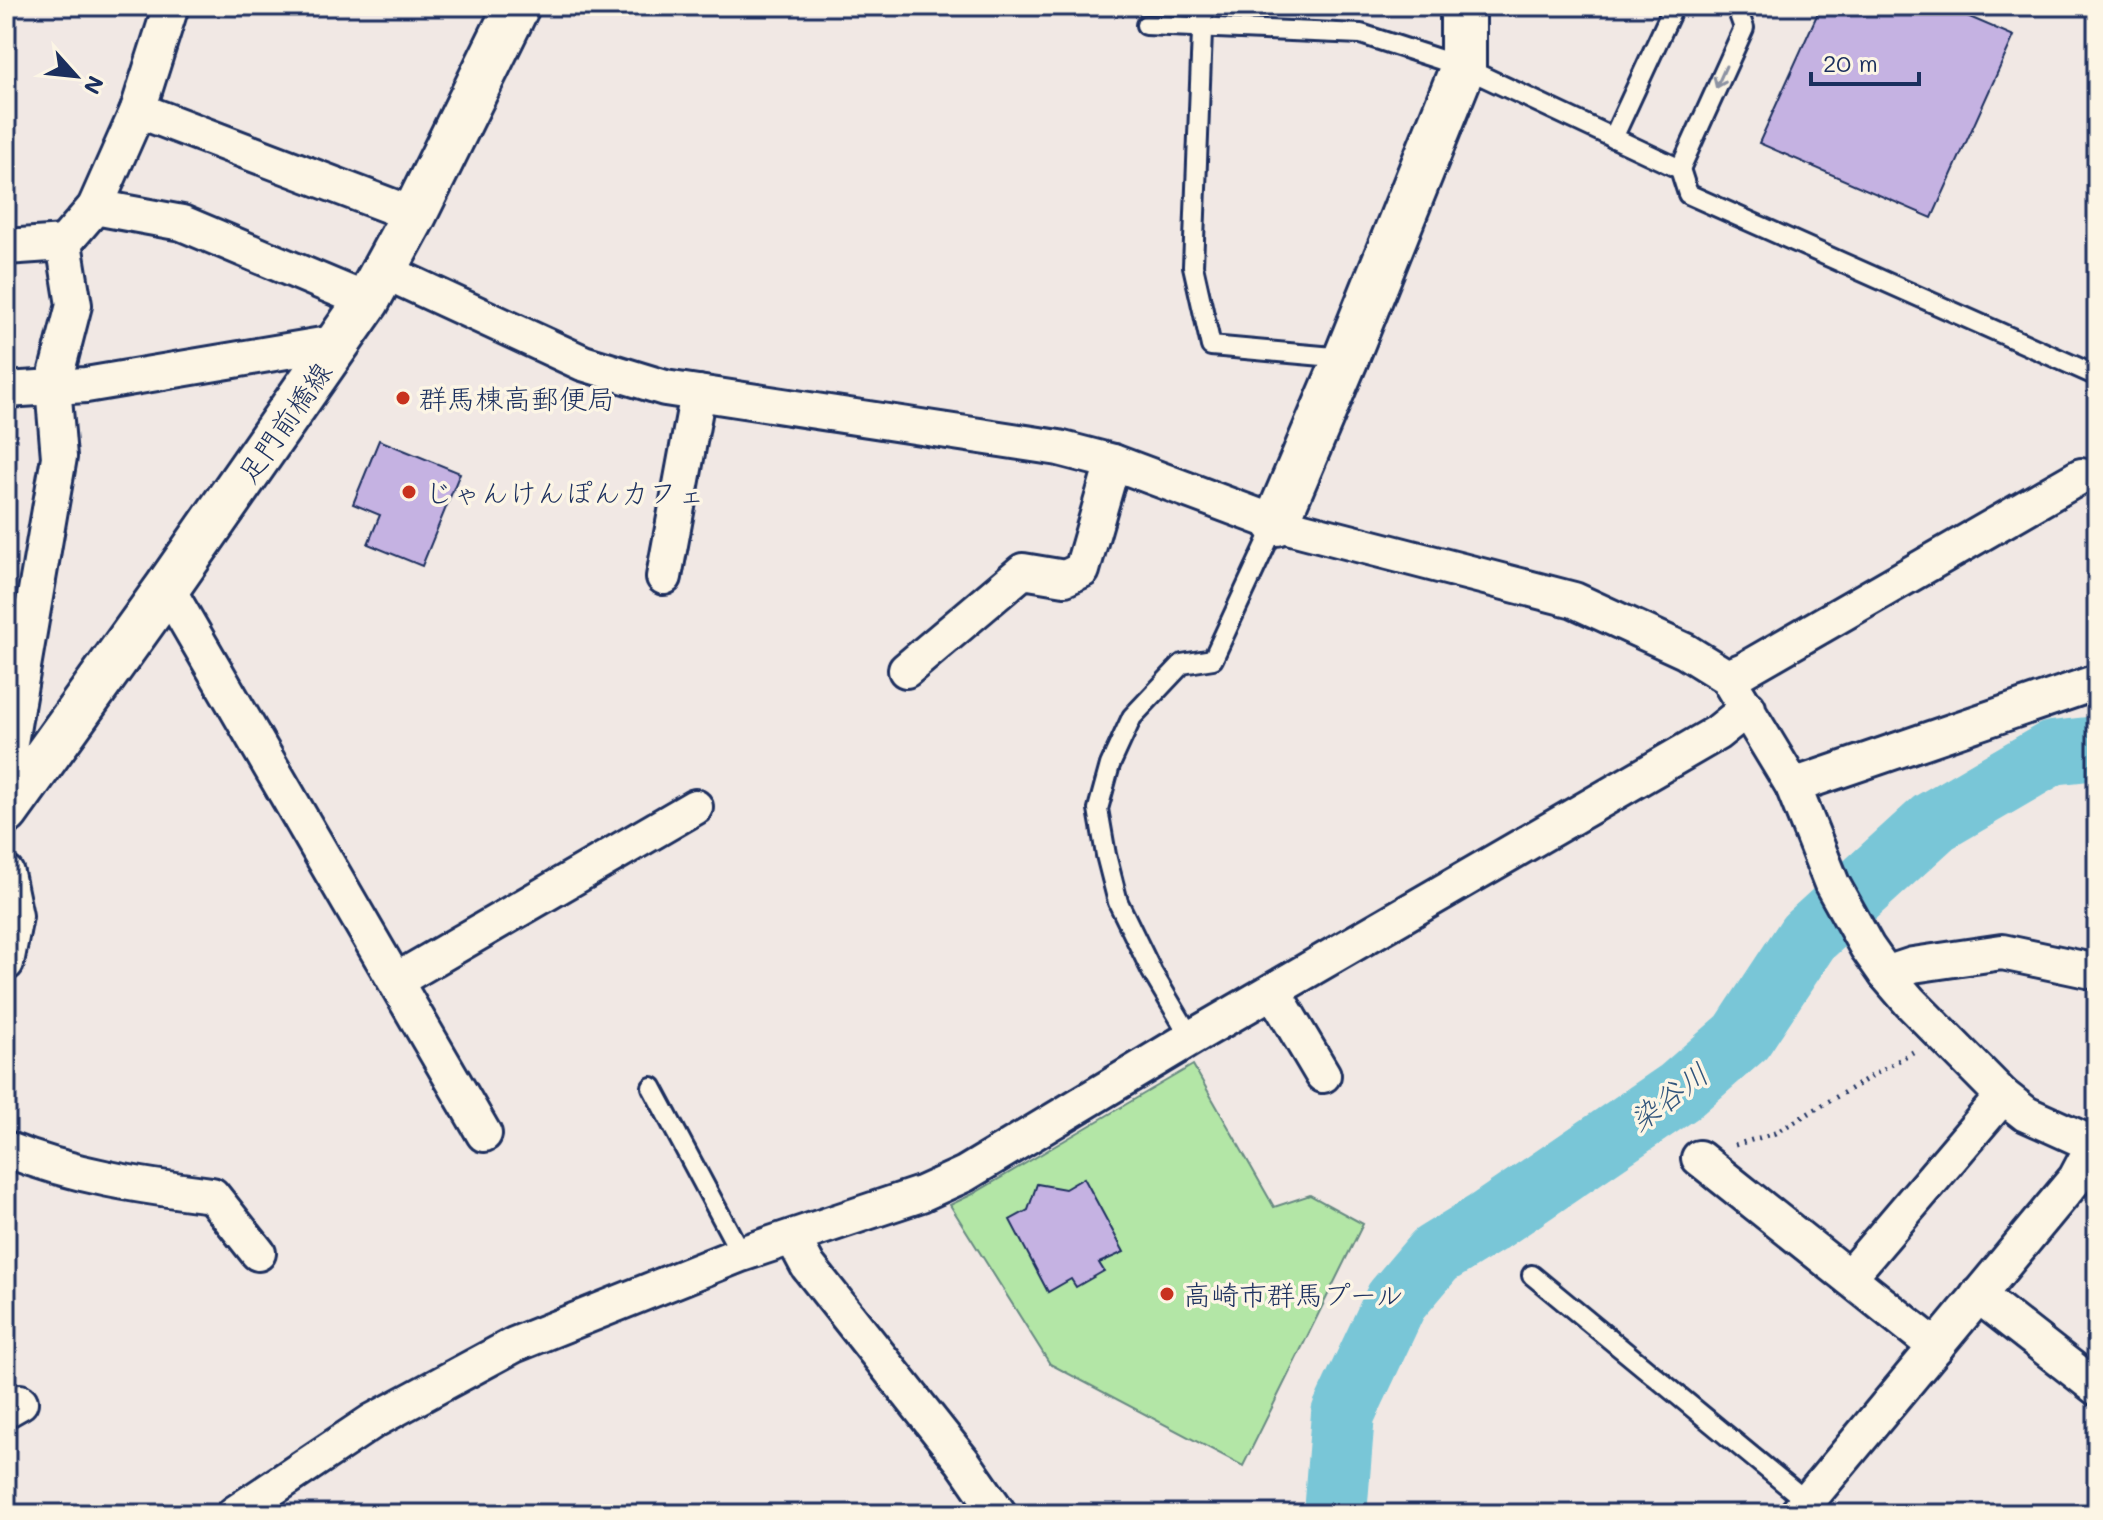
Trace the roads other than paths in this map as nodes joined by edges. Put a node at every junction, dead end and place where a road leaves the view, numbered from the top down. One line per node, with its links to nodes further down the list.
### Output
1 (171, 6): 10 (street)
2 (517, 6): 14 (main road, 足門前橋線)
3 (1203, 6): 8 (lane)
4 (1463, 6): 9 (main road)
5 (1674, 6): 11 (lane)
6 (1736, 6): 12 (lane, one-way to 12)
7 (1146, 25): 8 (lane)
8 (1202, 28): 9 (lane); 19 (lane)
9 (1463, 67): 11 (lane); 19 (main road)
10 (138, 110): 13 (street); 14 (street)
11 (1613, 138): 12 (lane)
12 (1680, 169): 20 (lane)
13 (95, 207): 15 (street); 17 (street)
14 (414, 215): 17 (main road, 足門前橋線)
15 (64, 243): 16 (street); 21 (street)
16 (6, 247)
17 (375, 286): 18 (main road, 足門前橋線); 23 (street)
18 (340, 342): 21 (street); 28 (main road, 足門前橋線)
19 (1346, 358): 26 (main road)
20 (2097, 376)
21 (53, 386): 22 (street); 33 (street)
22 (6, 390)
23 (698, 393): 24 (street); 27 (street)
24 (1113, 462): 26 (street); 29 (street)
25 (2089, 469): 30 (street)
26 (1276, 523): 30 (street); 43 (lane)
27 (664, 577)
28 (167, 588): 36 (main road, 足門前橋線); 41 (street)
29 (906, 670)
30 (1727, 677): 32 (street)
31 (2097, 682): 34 (street)
32 (1748, 708): 34 (street); 42 (street)
33 (6, 766)
34 (1793, 786): 38 (street)
35 (695, 807): 41 (street)
36 (6, 812)
37 (6, 873): 39 (street)
38 (1876, 960): 40 (street); 46 (street)
39 (6, 963)
40 (2097, 972)
41 (397, 980): 47 (street)
42 (1273, 991): 43 (street); 44 (street)
43 (1191, 1038): 51 (street)
44 (1323, 1075)
45 (652, 1087): 53 (lane)
46 (2003, 1096): 48 (street); 55 (street)
47 (484, 1134)
48 (2095, 1145): 56 (street)
49 (6, 1149): 52 (street)
50 (1699, 1158): 55 (street)
51 (793, 1238): 53 (street); 61 (street)
52 (258, 1253)
53 (741, 1254): 60 (street)
54 (1532, 1275): 59 (lane)
55 (1849, 1277): 57 (street)
56 (1978, 1295): 57 (street); 58 (street)
57 (1936, 1347): 59 (street)
58 (2097, 1388)
59 (1809, 1510)
60 (234, 1514)
61 (999, 1514)

